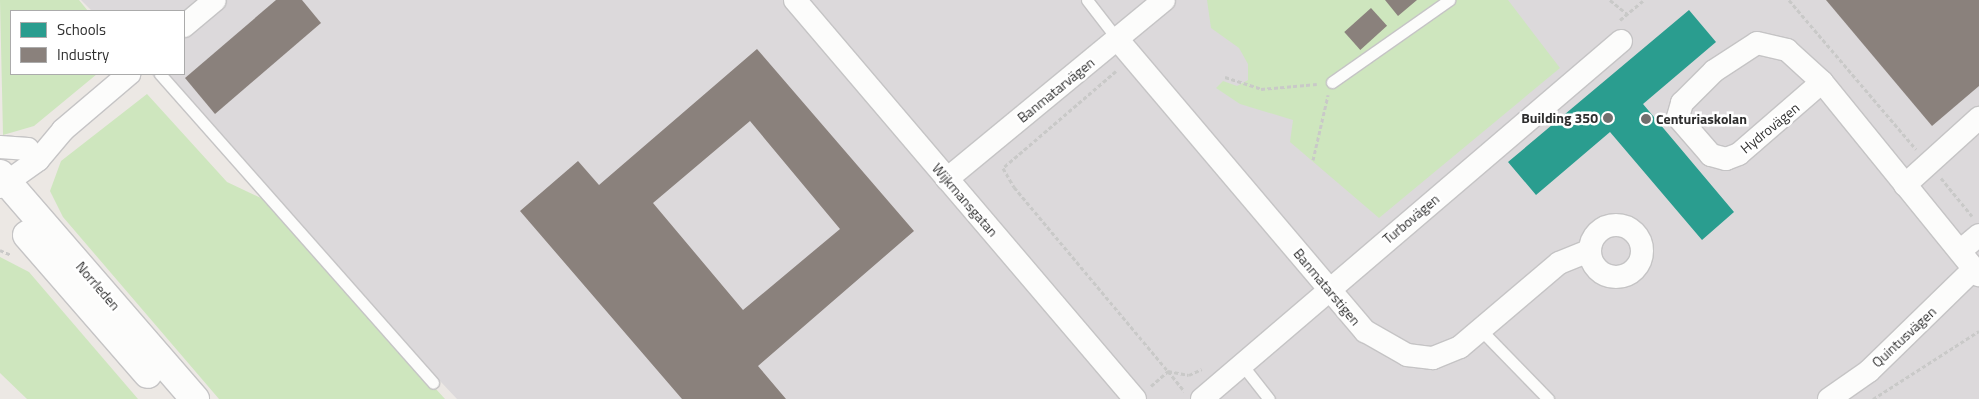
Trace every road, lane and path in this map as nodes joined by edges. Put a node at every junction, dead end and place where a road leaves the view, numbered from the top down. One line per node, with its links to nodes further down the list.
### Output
1 (216, 0): 9 (street)
2 (795, 0): 22 (street, Wijkmansgatan)
3 (1086, 0): 10 (lane)
4 (1164, 0): 10 (street, Banmatarvägen)
5 (1449, 0): 15 (lane)
6 (1610, 0): 7 (path)
7 (1644, 0)
8 (1789, 0): 21 (path)
9 (185, 25)
10 (1118, 40): 22 (street, Banmatarvägen); 31 (street, Banmatarstigen)
11 (1621, 41): 31 (street, Turbovägen)
12 (128, 75): 19 (street)
13 (161, 75): 35 (lane)
14 (1225, 77): 15 (path)
15 (1332, 82): 20 (path)
16 (1822, 82): 16 (street, Hydrovägen); 24 (street, Hydrovägen)
17 (1979, 118): 21 (street)
18 (0, 147): 19 (street)
19 (33, 154): 23 (street); 25 (street)
20 (1313, 160)
21 (1928, 164): 24 (street); 26 (path)
22 (947, 179): 38 (street, Wijkmansgatan)
23 (2, 184): 25 (main road, Norrleden); 36 (main road, Norrleden)
24 (1905, 185): 29 (street, Hydrovägen)
25 (36, 216): 37 (main road, Norrleden)
26 (1979, 224)
27 (1979, 235): 29 (street)
28 (1589, 251): 32 (street, Banmatarstigen)
29 (1960, 251): 30 (street, Hydrovägen)
30 (1976, 272): 43 (street, Quintusvägen)
31 (1329, 289): 32 (street, Banmatarstigen); 34 (street, Turbovägen)
32 (1480, 329): 42 (lane)
33 (1979, 331): 44 (path)
34 (1243, 366): 40 (street, Turbovägen); 41 (lane)
35 (433, 383)
36 (171, 399)
37 (196, 399)
38 (1135, 399): 39 (path)
39 (1190, 399)
40 (1202, 399)
41 (1270, 399)
42 (1548, 399)
43 (1829, 399)
44 (1873, 399)

